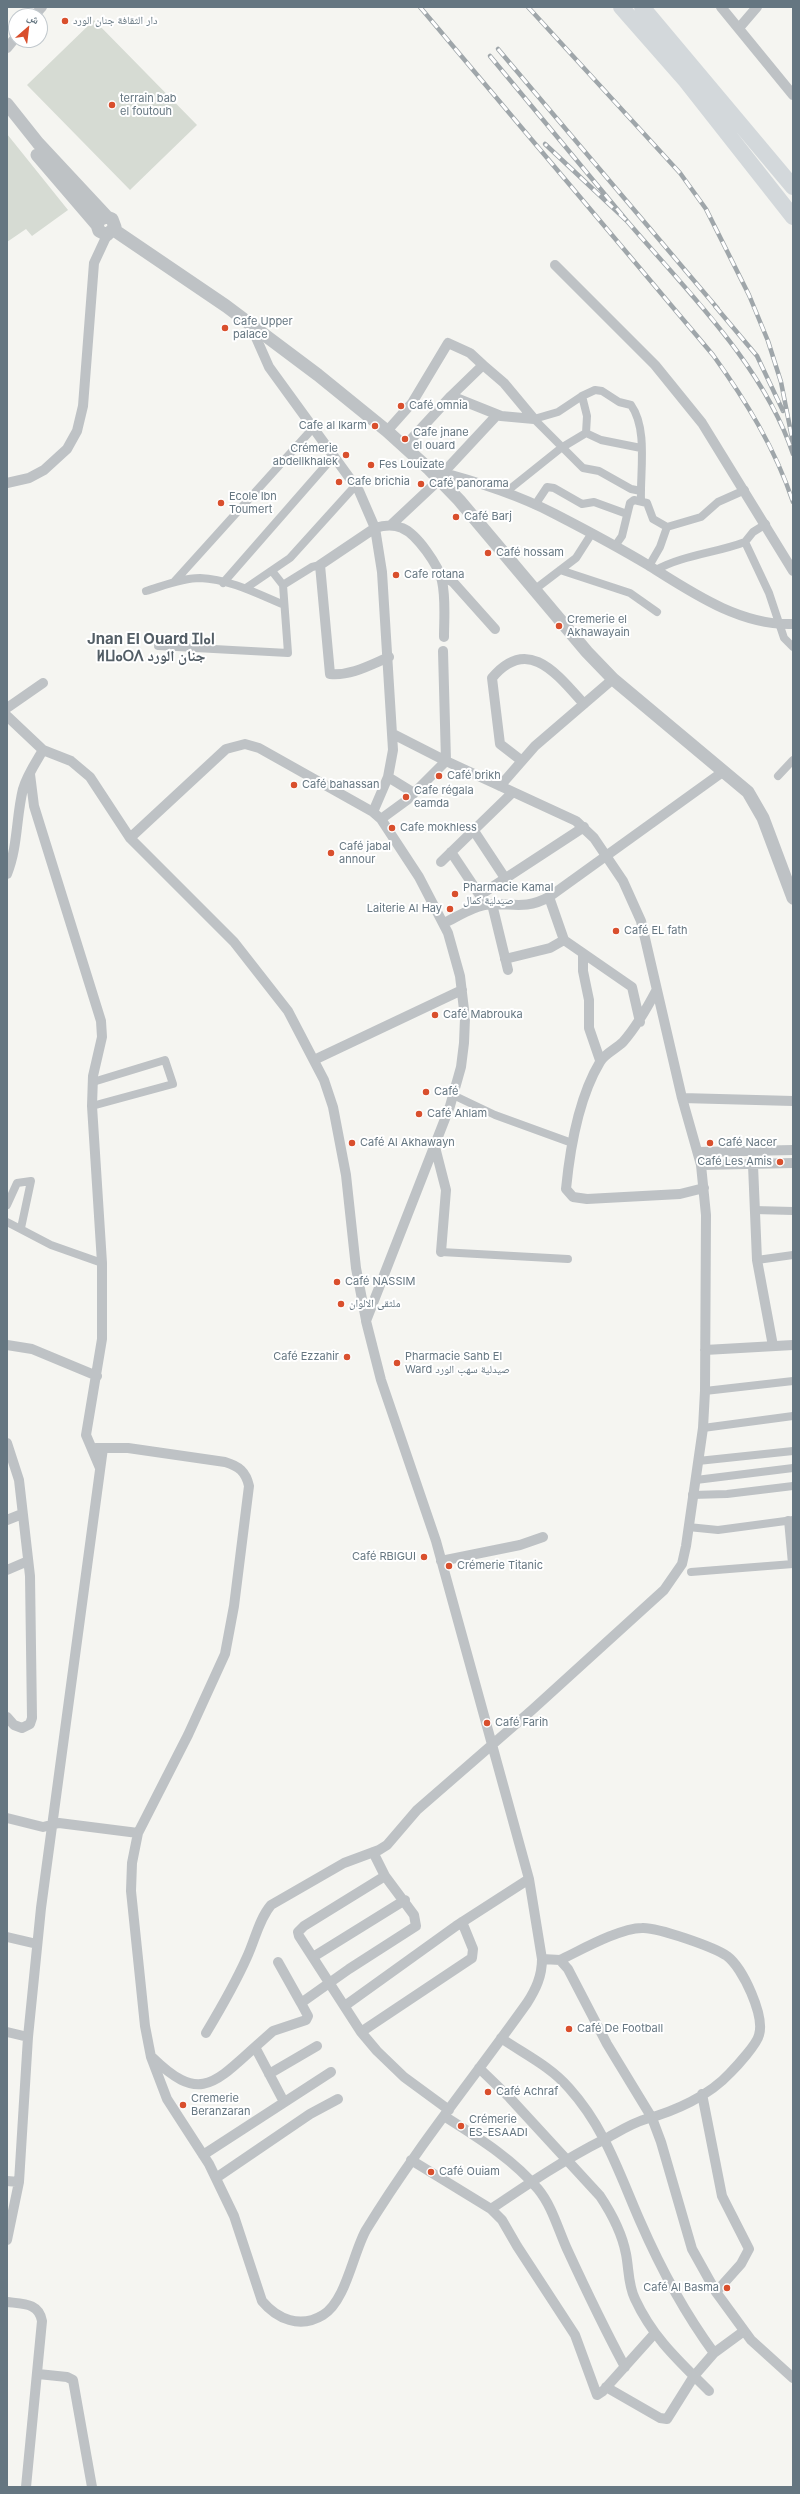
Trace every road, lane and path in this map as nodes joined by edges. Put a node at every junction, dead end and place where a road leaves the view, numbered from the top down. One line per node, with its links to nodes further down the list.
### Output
1 (621, 7): 10 (main road)
2 (642, 7): 9 (main road)
3 (721, 7): 5 (street)
4 (757, 7): 5 (street)
5 (739, 28): 6 (street)
6 (793, 95)
7 (7, 104): 11 (street)
8 (7, 116): 11 (street)
9 (793, 187)
10 (793, 217)
11 (105, 227): 13 (street); 27 (street)
12 (555, 265): 29 (street)
13 (250, 324): 19 (street); 20 (street)
14 (483, 364): 15 (street); 18 (street); 20 (street)
15 (451, 396): 17 (street); 22 (street)
16 (582, 396): 18 (street); 21 (street); 24 (street)
17 (497, 414): 18 (street); 26 (street)
18 (534, 419): 23 (street)
19 (314, 427): 25 (street); 48 (street)
20 (387, 431): 22 (street)
21 (586, 433): 23 (street); 24 (street)
22 (404, 447): 26 (street)
23 (561, 448): 30 (street); 31 (street)
24 (641, 448): 30 (street)
25 (334, 456): 28 (street); 49 (street)
26 (441, 476): 31 (street); 36 (street); 52 (street)
27 (7, 483)
28 (356, 485): 37 (street); 45 (street)
29 (745, 490): 35 (street); 38 (street)
30 (641, 491): 32 (street)
31 (506, 492): 33 (street)
32 (641, 500): 34 (street); 38 (street)
33 (535, 505): 34 (street); 39 (street)
34 (627, 514): 41 (street)
35 (766, 524): 40 (street); 46 (street)
36 (391, 525): 37 (street); 47 (street)
37 (375, 528): 42 (street); 63 (street)
38 (667, 528): 43 (street)
39 (592, 533): 41 (street); 44 (street)
40 (746, 542): 43 (street); 56 (street)
41 (615, 546): 43 (street)
42 (320, 565): 50 (street); 63 (street)
43 (652, 568): 56 (street)
44 (560, 570): 52 (street); 55 (street)
45 (272, 571): 50 (street); 51 (street)
46 (793, 571)
47 (440, 574): 58 (street); 59 (street)
48 (174, 582): 49 (street); 53 (street)
49 (223, 583): 51 (street)
50 (283, 585): 54 (street)
51 (246, 588): 54 (street)
52 (534, 590): 64 (street)
53 (146, 591)
54 (284, 605): 60 (street)
55 (657, 612)
56 (778, 622): 57 (street); 61 (street)
57 (793, 624)
58 (495, 629)
59 (444, 637)
60 (158, 646)
61 (793, 647)
62 (443, 651): 72 (street)
63 (389, 657): 69 (street)
64 (613, 679): 66 (street); 74 (street)
65 (43, 683): 67 (street)
66 (584, 704): 73 (street); 73 (street)
67 (7, 708)
68 (7, 716): 70 (street)
69 (393, 734): 72 (street); 77 (street)
70 (43, 750): 75 (street); 84 (street)
71 (793, 760): 76 (street)
72 (446, 761): 78 (street); 79 (street)
73 (522, 761): 78 (street)
74 (724, 771): 86 (street); 92 (street)
75 (30, 772): 88 (street); 104 (street)
76 (778, 776)
77 (388, 777): 79 (street); 81 (street)
78 (500, 786): 80 (street)
79 (414, 792): 81 (street)
80 (513, 792): 82 (street); 83 (street)
81 (377, 816): 84 (street); 94 (street)
82 (584, 827): 86 (street); 89 (street)
83 (474, 831): 85 (street); 89 (street)
84 (130, 838): 102 (street)
85 (451, 852): 87 (street); 90 (street)
86 (607, 856): 91 (street); 100 (street)
87 (441, 862)
88 (7, 874)
89 (505, 878): 90 (street)
90 (480, 895): 93 (street)
91 (549, 897): 93 (street); 95 (street)
92 (793, 898)
93 (489, 905): 94 (street); 97 (street)
94 (444, 923): 99 (street)
95 (564, 940): 96 (street); 97 (street)
96 (583, 954): 101 (street); 103 (street)
97 (505, 959): 98 (street)
98 (508, 970)
99 (462, 990): 102 (street); 105 (street)
100 (656, 991): 101 (street); 106 (street)
101 (640, 1022): 103 (street)
102 (314, 1060): 127 (street)
103 (600, 1060): 109 (street)
104 (93, 1082): 108 (street); 108 (street)
105 (453, 1095): 109 (street); 110 (street)
106 (682, 1098): 107 (street); 112 (street)
107 (793, 1101)
108 (92, 1106): 126 (street)
109 (572, 1143): 116 (street)
110 (435, 1147): 122 (street); 127 (street)
111 (793, 1150): 112 (street)
112 (698, 1152): 114 (street)
113 (793, 1163): 115 (street)
114 (701, 1165): 115 (street); 116 (street)
115 (753, 1165): 118 (street)
116 (704, 1188): 131 (street)
117 (7, 1205): 121 (street)
118 (754, 1210): 119 (street); 125 (street)
119 (793, 1211)
120 (7, 1222): 121 (street)
121 (21, 1228): 126 (street)
122 (441, 1252): 124 (street)
123 (793, 1255): 125 (street)
124 (568, 1259)
125 (757, 1260): 129 (street)
126 (102, 1263): 132 (street)
127 (366, 1321): 154 (street)
128 (793, 1345): 129 (street)
129 (773, 1346): 131 (street)
130 (8, 1348): 132 (street)
131 (705, 1350): 134 (street)
132 (97, 1376): 138 (street)
133 (793, 1382): 134 (street)
134 (705, 1391): 136 (street)
135 (793, 1416): 136 (street)
136 (703, 1428): 141 (street)
137 (7, 1443): 142 (street)
138 (90, 1448): 139 (street); 143 (street)
139 (103, 1448): 143 (street); 162 (street)
140 (793, 1451): 141 (street)
141 (698, 1462): 147 (street)
142 (11, 1467): 148 (street)
143 (100, 1468): 161 (street)
144 (793, 1468): 145 (street)
145 (696, 1480)
146 (793, 1486): 147 (street)
147 (692, 1495): 151 (street)
148 (22, 1514): 149 (street); 153 (street)
149 (7, 1520)
150 (791, 1520): 151 (street); 155 (street)
151 (688, 1527): 159 (street)
152 (543, 1537): 154 (street)
153 (28, 1561): 156 (street); 158 (street)
154 (441, 1561): 159 (street)
155 (793, 1564): 157 (street)
156 (7, 1570)
157 (691, 1572)
158 (7, 1717)
159 (492, 1745): 163 (street); 165 (street)
160 (9, 1816): 161 (street)
161 (52, 1825): 162 (street); 169 (street)
162 (138, 1833): 184 (street)
163 (373, 1852): 164 (street); 179 (street)
164 (385, 1876): 166 (street); 170 (street)
165 (529, 1879): 167 (street); 171 (street)
166 (405, 1900): 170 (street); 174 (street)
167 (462, 1922): 176 (street); 178 (street)
168 (7, 1937): 169 (street)
169 (37, 1944): 180 (street)
170 (313, 1957): 174 (street)
171 (542, 1959): 172 (street); 181 (street)
172 (560, 1960): 188 (street); 192 (street)
173 (278, 1962): 175 (street)
174 (331, 1984): 175 (street); 176 (street)
175 (301, 2003): 183 (street)
176 (346, 2005): 178 (street)
177 (7, 2032): 180 (street)
178 (362, 2032): 191 (street)
179 (206, 2033)
180 (28, 2037): 199 (street)
181 (501, 2038): 185 (street); 193 (street)
182 (317, 2046): 187 (street)
183 (255, 2047): 184 (street); 187 (street)
184 (152, 2057): 194 (street)
185 (479, 2068): 191 (street); 195 (street)
186 (331, 2072): 190 (street)
187 (269, 2074): 190 (street)
188 (702, 2094): 192 (street); 203 (street)
189 (338, 2099): 197 (street)
190 (284, 2102): 194 (street)
191 (446, 2113): 196 (street); 200 (street)
192 (652, 2118): 193 (street); 203 (street)
193 (605, 2139): 195 (street); 207 (street)
194 (203, 2155): 197 (street)
195 (568, 2159): 200 (street); 206 (street)
196 (412, 2160): 197 (street); 201 (street)
197 (216, 2178)
198 (7, 2181): 199 (street)
199 (19, 2182): 202 (street)
200 (532, 2182): 201 (street); 208 (street)
201 (491, 2209): 212 (street)
202 (7, 2240)
203 (716, 2292): 205 (street)
204 (7, 2302): 209 (street)
205 (744, 2331): 207 (street); 211 (street)
206 (655, 2333): 208 (street); 210 (street)
207 (714, 2353): 210 (street)
208 (624, 2367): 212 (street)
209 (38, 2374): 214 (street); 215 (street)
210 (694, 2376): 212 (street); 213 (street)
211 (793, 2378)
212 (606, 2388)
213 (709, 2391)
214 (26, 2487)
215 (92, 2487)

